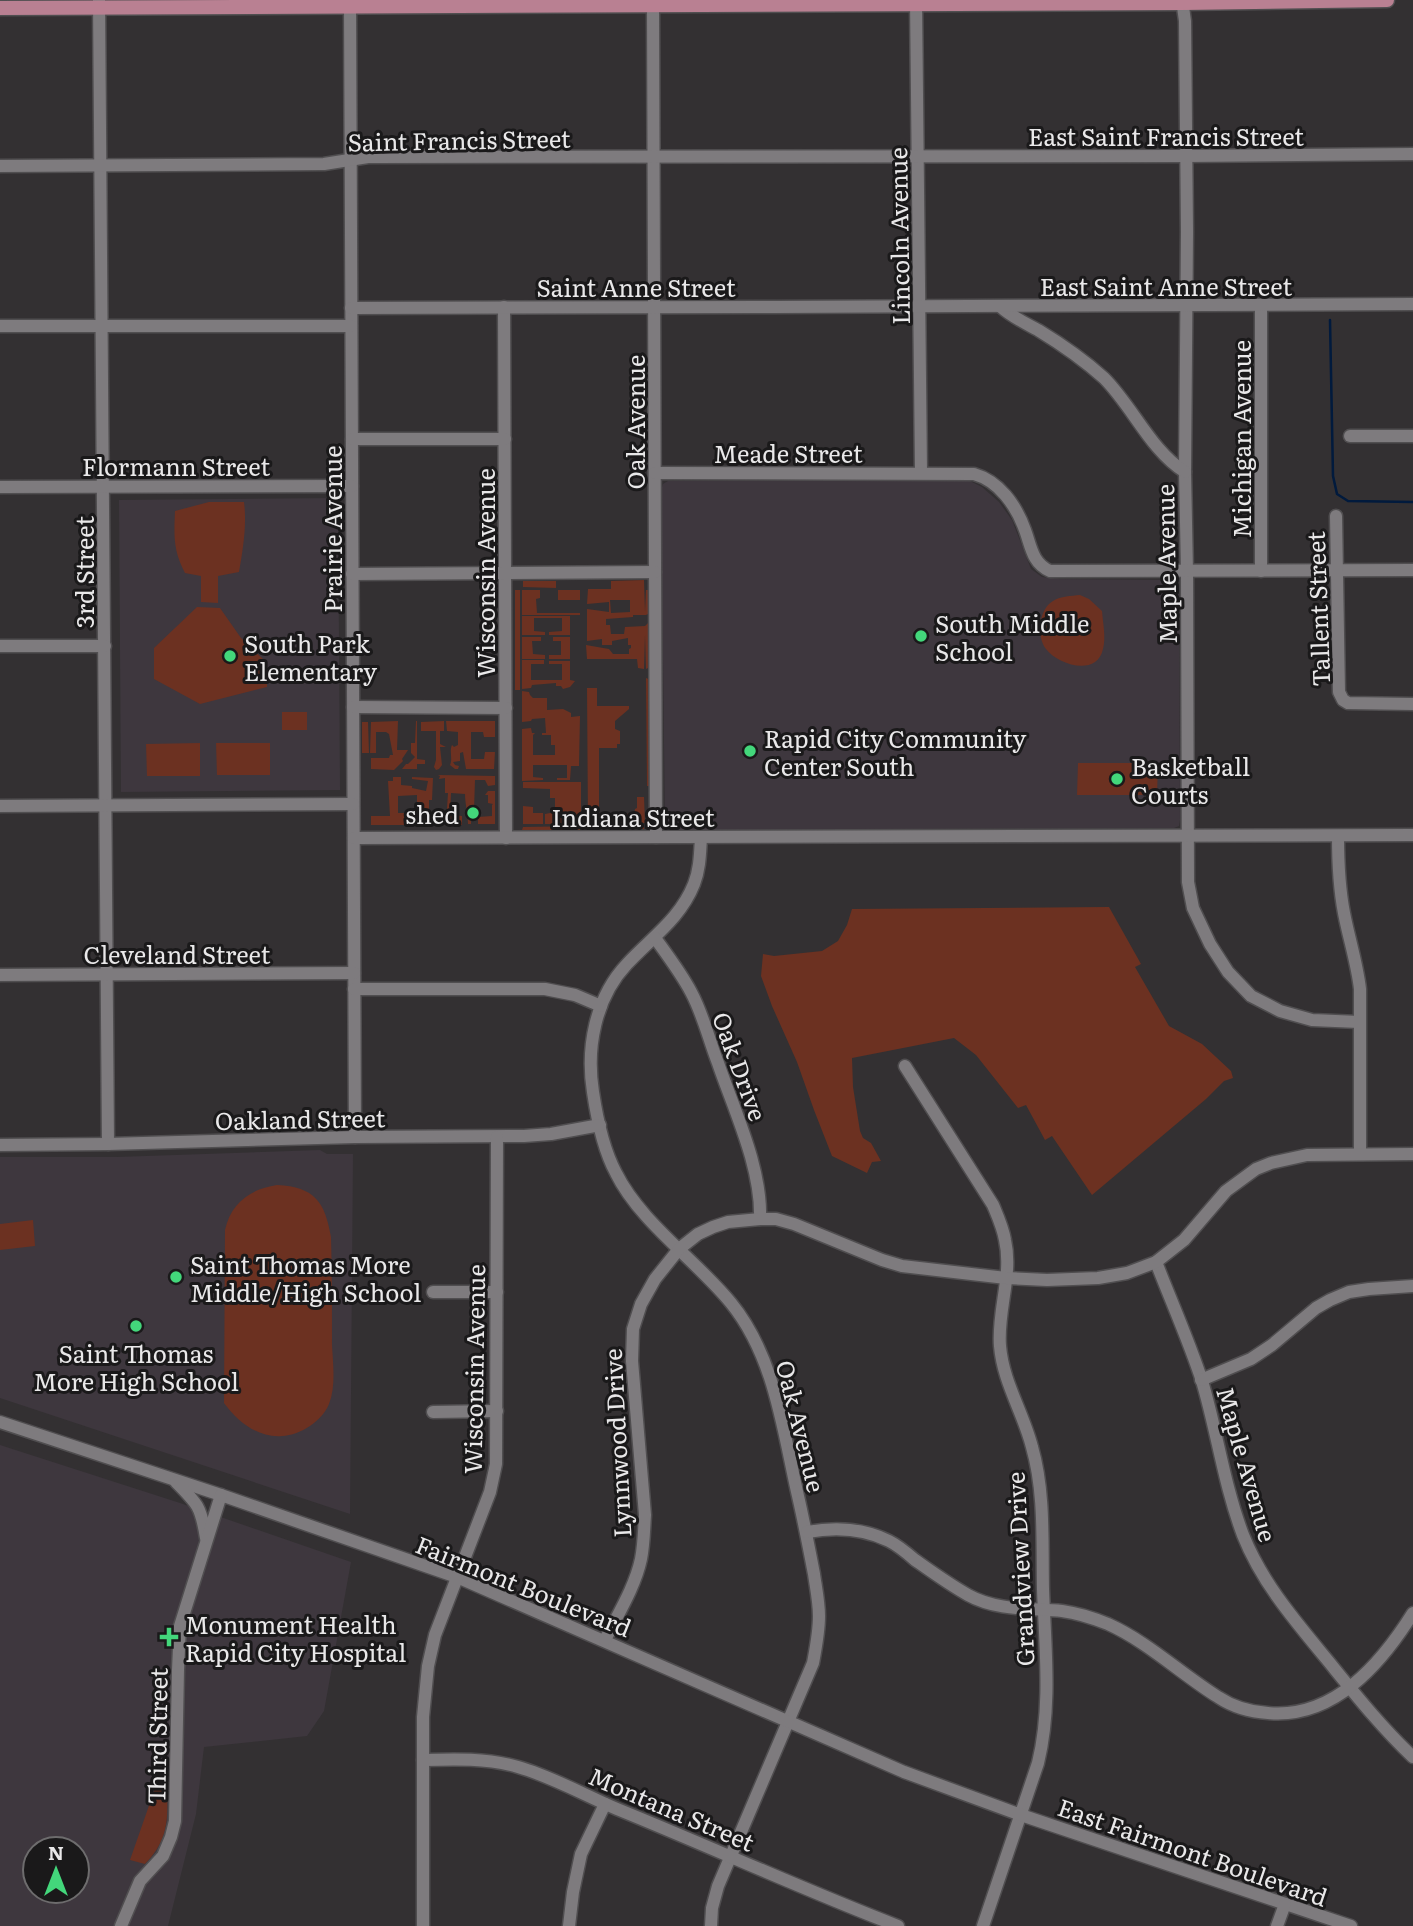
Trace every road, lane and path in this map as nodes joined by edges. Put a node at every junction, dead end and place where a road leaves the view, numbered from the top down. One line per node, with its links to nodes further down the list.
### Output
1 (1387, 0): 3 (main road)
2 (917, 2): 3 (main road); 7 (main road); 12 (street, Lincoln Avenue)
3 (1182, 2): 10 (street, Maple Avenue)
4 (525, 3): 6 (main road); 7 (main road)
5 (99, 4): 6 (main road); 8 (main road); 14 (street, 3rd Street)
6 (350, 5): 13 (street, Prairie Avenue)
7 (653, 6): 11 (street, Oak Avenue)
8 (0, 8)
9 (1413, 154): 10 (street, East Saint Francis Street)
10 (1185, 156): 12 (street, East Saint Francis Street); 22 (street, Maple Avenue)
11 (654, 157): 12 (street, Saint Francis Street); 13 (street, Saint Francis Street); 17 (street, Oak Avenue)
12 (919, 157): 18 (street, Lincoln Avenue)
13 (351, 159): 14 (street, Saint Francis Street); 23 (street, Prairie Avenue)
14 (101, 165): 15 (street, Saint Francis Street); 25 (street, 3rd Street)
15 (0, 166)
16 (1413, 304): 19 (street, East Saint Anne Street)
17 (654, 306): 18 (street, Saint Anne Street); 20 (street, Saint Anne Street); 33 (street, Oak Avenue)
18 (920, 306): 21 (street, East Saint Anne Street); 31 (street, Lincoln Avenue)
19 (1261, 306): 22 (street, East Saint Anne Street); 40 (street, Michigan Avenue)
20 (504, 307): 23 (street, Saint Anne Street); 30 (street, Wisconsin Avenue)
21 (1001, 307): 22 (street, East Saint Anne Street); 32 (street)
22 (1186, 307): 32 (street, Maple Avenue)
23 (351, 308): 26 (street, Prairie Avenue)
24 (0, 326): 25 (street)
25 (102, 326): 26 (street); 34 (street, 3rd Street)
26 (351, 326): 29 (street, Prairie Avenue)
27 (1350, 436): 28 (street)
28 (1413, 436)
29 (352, 439): 30 (street); 35 (street, Prairie Avenue)
30 (505, 439): 44 (street, Wisconsin Avenue)
31 (921, 472): 33 (street, Meade Street); 42 (street, Meade Street)
32 (1185, 472): 42 (street, Maple Avenue)
33 (655, 473): 41 (street, Oak Avenue)
34 (103, 486): 35 (street, Flormann Street); 36 (street, Flormann Street); 46 (street, 3rd Street)
35 (352, 486): 43 (street, Prairie Avenue)
36 (0, 487)
37 (1336, 516): 38 (street, Tallent Street)
38 (1336, 570): 39 (street, Meade Street); 40 (street, Meade Street); 47 (street, Tallent Street)
39 (1413, 570)
40 (1261, 571): 42 (street, Meade Street)
41 (655, 572): 44 (street); 56 (street, Oak Avenue)
42 (1187, 572): 53 (street, Maple Avenue)
43 (352, 573): 44 (street); 48 (street, Prairie Avenue)
44 (505, 573): 49 (street, Wisconsin Avenue)
45 (0, 646): 46 (street)
46 (105, 646): 52 (street, 3rd Street)
47 (1413, 704)
48 (353, 707): 49 (street); 50 (street, Prairie Avenue)
49 (506, 708): 59 (street, Wisconsin Avenue)
50 (353, 804): 52 (street); 58 (street, Prairie Avenue)
51 (0, 806): 52 (street)
52 (106, 806): 63 (street, 3rd Street)
53 (1187, 835): 55 (street, Indiana Street); 57 (street, Indiana Street); 66 (street, Maple Avenue)
54 (1413, 835): 55 (street, Indiana Street)
55 (1338, 836): 66 (street)
56 (656, 837): 57 (street, Indiana Street); 59 (street, Indiana Street)
57 (701, 837): 60 (street, Oak Avenue)
58 (354, 838): 59 (street, Indiana Street); 61 (street, Prairie Avenue)
59 (506, 838)
60 (655, 938): 65 (street, Oak Avenue); 75 (street, Oak Drive)
61 (354, 973): 63 (street, Cleveland Street); 64 (street, Prairie Avenue)
62 (0, 975): 63 (street, Cleveland Street)
63 (106, 975): 72 (street, 3rd Street)
64 (354, 989): 65 (street); 69 (street, Prairie Avenue)
65 (601, 1006): 68 (street, Oak Avenue)
66 (1359, 1022): 73 (street)
67 (905, 1066): 78 (street, Grandview Drive)
68 (600, 1125): 70 (street, Oakland Street); 76 (street, Oak Avenue)
69 (355, 1137): 70 (street, Oakland Street); 72 (street, Oakland Street)
70 (497, 1137): 81 (street, Wisconsin Avenue)
71 (0, 1144): 72 (street, Oakland Street)
72 (108, 1144)
73 (1360, 1153): 74 (street); 77 (street)
74 (1413, 1154)
75 (760, 1219): 76 (street); 78 (street)
76 (679, 1249): 88 (street, Oak Avenue); 93 (street, Lynnwood Drive)
77 (1156, 1262): 78 (street); 82 (street, Maple Avenue)
78 (1006, 1278): 91 (street, Grandview Drive)
79 (1413, 1286): 82 (street)
80 (433, 1292): 81 (street)
81 (497, 1292): 83 (street, Wisconsin Avenue)
82 (1201, 1380): 94 (street, Maple Avenue)
83 (497, 1411): 84 (street); 90 (street, Wisconsin Avenue)
84 (433, 1412)
85 (0, 1422): 86 (street, Fairmont Boulevard)
86 (173, 1479): 87 (street, Fairmont Boulevard); 89 (street)
87 (221, 1495): 89 (street, Third Street); 90 (street, Fairmont Boulevard)
88 (807, 1532): 91 (street); 95 (street, Oak Avenue)
89 (206, 1540): 102 (street, Third Street)
90 (457, 1577): 93 (street, Fairmont Boulevard); 97 (street, Wisconsin Avenue)
91 (1044, 1611): 94 (street); 99 (street, Grandview Drive)
92 (1413, 1613): 94 (street)
93 (605, 1640): 95 (street, Fairmont Boulevard)
94 (1350, 1688): 96 (street, Maple Avenue)
95 (789, 1722): 99 (street, Fairmont Boulevard); 100 (street, Oak Avenue)
96 (1413, 1757)
97 (423, 1760): 98 (street, Montana Street); 103 (street, Wisconsin Avenue)
98 (605, 1804): 100 (street, Montana Street); 104 (street)
99 (1021, 1815): 101 (street, East Fairmont Boulevard); 107 (street, Grandview Drive)
100 (730, 1855): 105 (street, Oak Avenue); 106 (street, Montana Street)
101 (1285, 1904): 108 (street); 109 (street, East Fairmont Boulevard)
102 (121, 1926)
103 (423, 1926)
104 (569, 1926)
105 (711, 1926)
106 (898, 1926)
107 (983, 1926)
108 (1277, 1926)
109 (1351, 1926)

